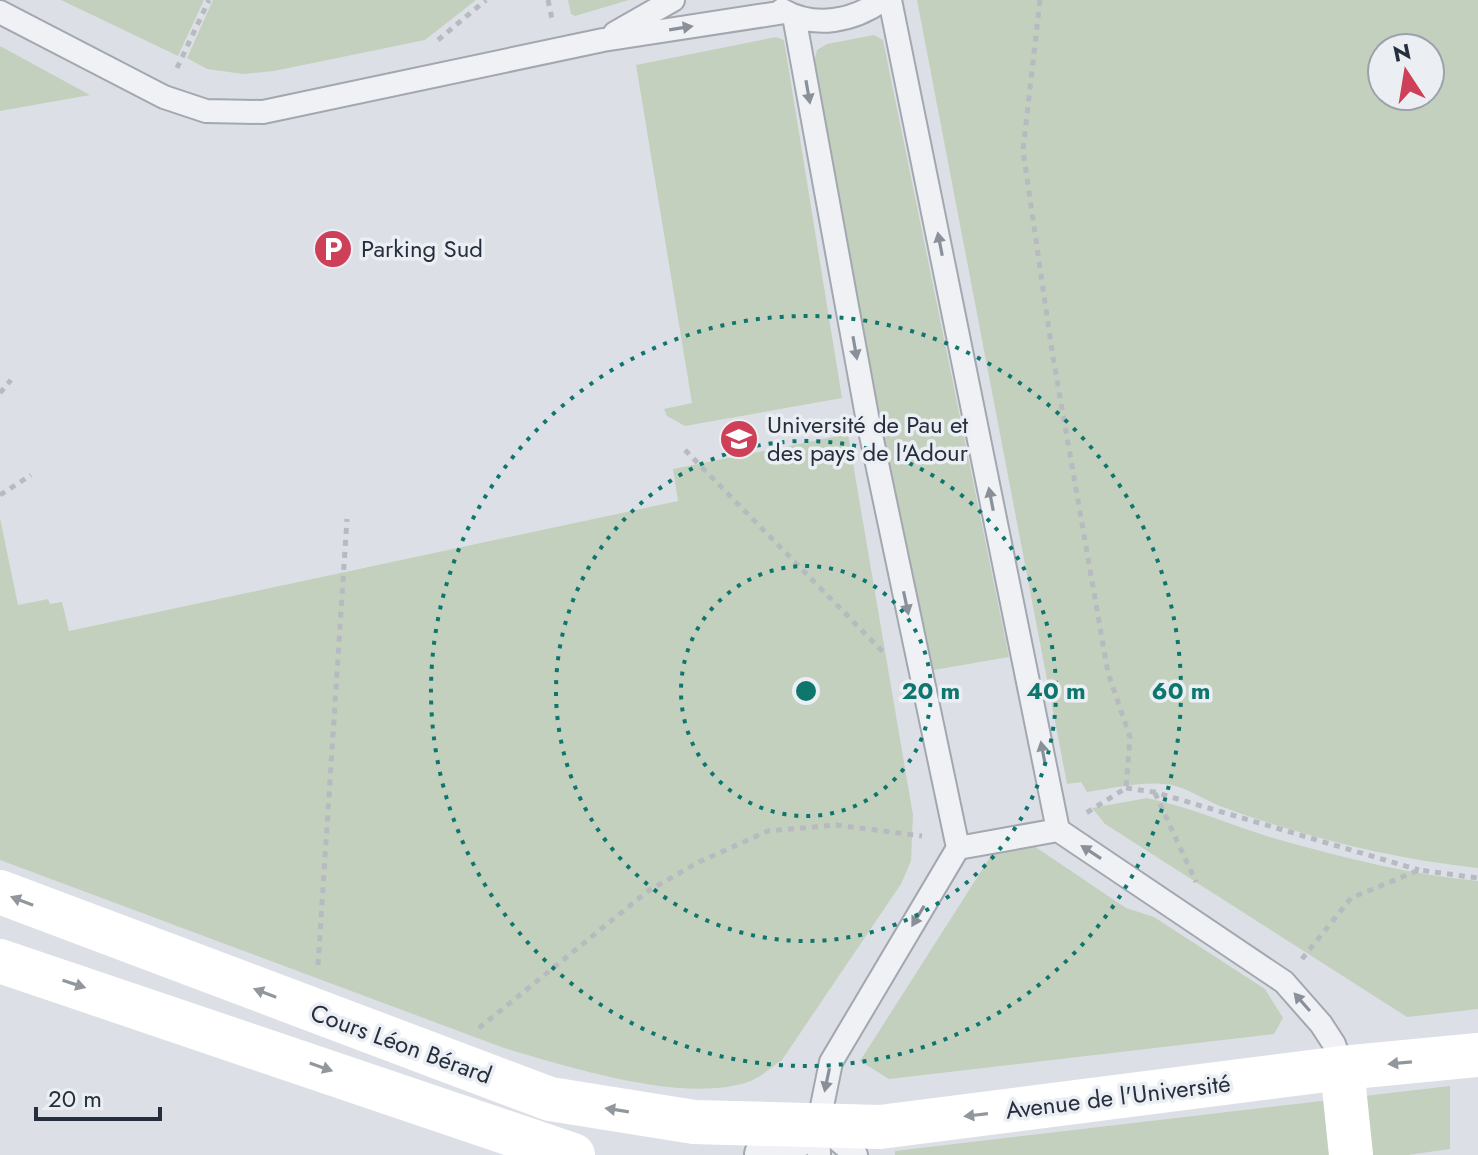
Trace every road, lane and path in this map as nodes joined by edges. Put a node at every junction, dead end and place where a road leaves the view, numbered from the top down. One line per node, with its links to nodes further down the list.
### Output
1 (209, 0): 11 (path)
2 (486, 0): 10 (path)
3 (673, 0): 9 (lane)
4 (883, 0): 7 (lane)
5 (890, 0): 21 (lane, one-way to 5)
6 (1040, 0): 19 (path)
7 (782, 9): 9 (lane, one-way to 7); 23 (lane, one-way to 23)
8 (0, 12): 11 (lane)
9 (603, 40): 10 (lane)
10 (423, 78): 11 (lane)
11 (164, 97)
12 (11, 380): 13 (path)
13 (0, 393)
14 (685, 450): 18 (path)
15 (31, 475): 16 (path)
16 (0, 495)
17 (347, 519): 30 (path)
18 (888, 657)
19 (1126, 788): 20 (path); 21 (path)
20 (1154, 792): 24 (path); 27 (path)
21 (1058, 830): 23 (lane); 27 (lane, one-way to 21)
22 (922, 836): 32 (path)
23 (958, 848): 34 (lane, one-way to 34)
24 (1419, 870): 25 (path); 29 (path)
25 (1478, 878)
26 (0, 892): 30 (main road, Cours Léon Bérard, one-way to 26)
27 (1186, 913): 29 (lane)
28 (0, 961): 35 (main road, Cours Léon Bérard, one-way to 35)
29 (1284, 982): 33 (lane, one-way to 29)
30 (315, 1012): 32 (main road, Cours Léon Bérard)
31 (1478, 1055): 33 (main road, Avenue de l'Université, one-way to 33)
32 (453, 1062): 34 (main road, Cours Léon Bérard, one-way to 32)
33 (1342, 1068): 34 (main road, Avenue de l'Université, one-way to 34); 39 (main road)
34 (818, 1140): 37 (street, Avenue de l'Université); 38 (lane)
35 (507, 1143): 36 (main road, Cours Léon Bérard)
36 (573, 1155)
37 (767, 1155)
38 (856, 1155)
39 (1351, 1155)

